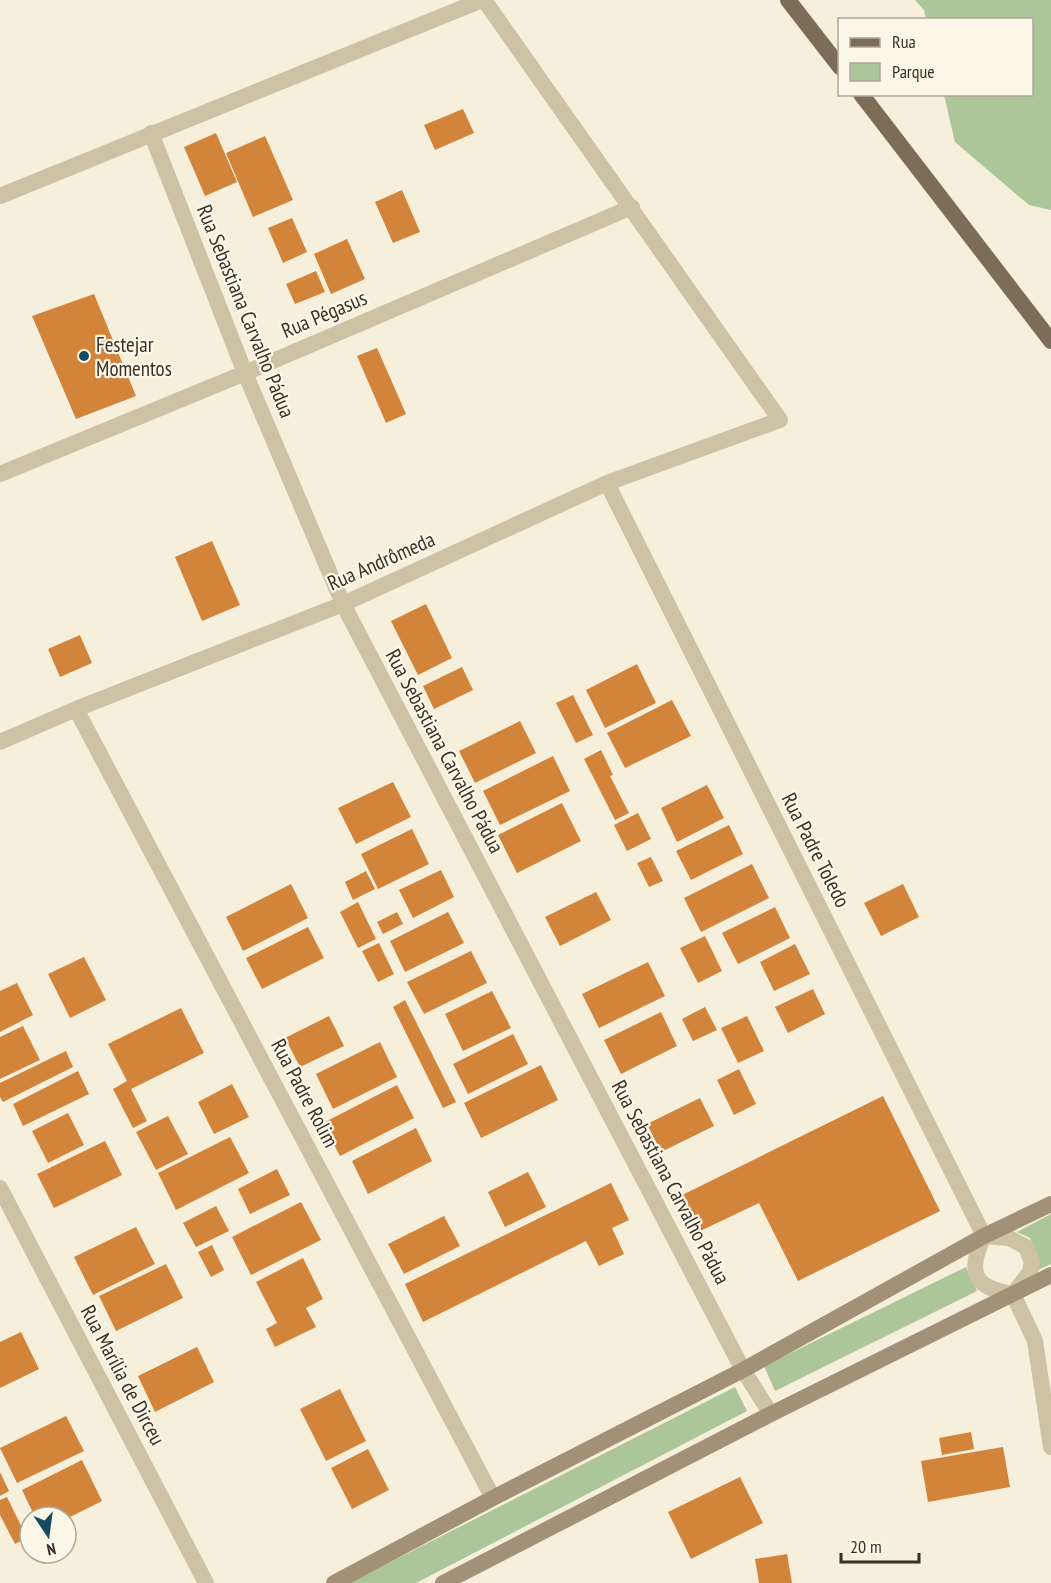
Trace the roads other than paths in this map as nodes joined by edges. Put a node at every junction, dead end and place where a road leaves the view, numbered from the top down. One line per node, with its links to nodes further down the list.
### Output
1 (483, 0): 5 (street); 7 (street)
2 (788, 0): 3 (main road)
3 (838, 64)
4 (863, 96): 8 (main road)
5 (152, 133): 6 (street); 9 (street, Rua Sebastiana Carvalho Pádua)
6 (0, 196)
7 (632, 207): 9 (street, Rua Pégasus); 11 (street, Rua Andrômeda)
8 (1051, 341)
9 (244, 373): 10 (street, Rua Pégasus); 12 (street, Rua Sebastiana Carvalho Pádua)
10 (0, 474)
11 (607, 483): 12 (street, Rua Andrômeda); 17 (street, Rua Padre Toledo)
12 (343, 604): 13 (street, Rua Andrômeda); 21 (street, Rua Sebastiana Carvalho Pádua)
13 (76, 709): 14 (street, Rua Andrômeda); 24 (street, Rua Padre Rolim)
14 (0, 742)
15 (0, 1188): 25 (street, Rua Marília de Dirceu)
16 (1051, 1204): 17 (main road)
17 (984, 1236): 19 (street); 19 (street); 21 (main road)
18 (1051, 1275): 19 (main road)
19 (1013, 1294): 20 (street); 22 (main road)
20 (1043, 1340): 23 (street)
21 (744, 1370): 22 (street, Rua Sebastiana Carvalho Pádua); 24 (main road)
22 (771, 1413): 27 (main road)
23 (1051, 1447)
24 (493, 1498): 26 (main road)
25 (206, 1583)
26 (334, 1583)
27 (442, 1583)

